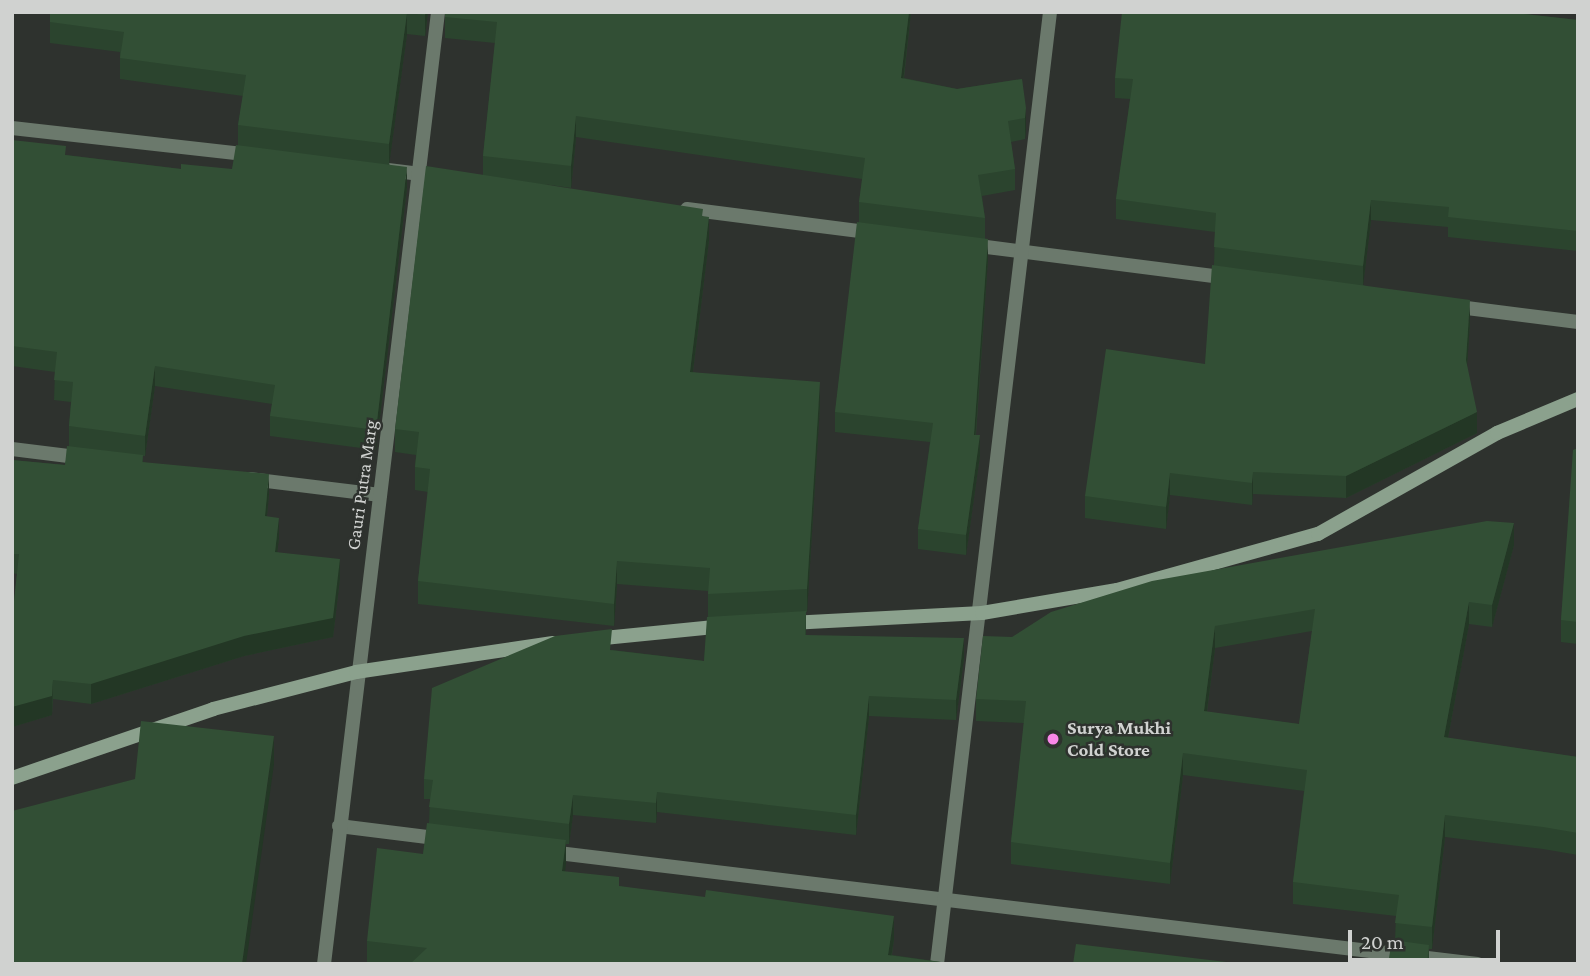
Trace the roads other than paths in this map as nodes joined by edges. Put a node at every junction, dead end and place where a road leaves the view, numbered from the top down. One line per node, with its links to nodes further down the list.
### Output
1 (438, 12): 6 (street, Gauri Putra Marg)
2 (1050, 12): 11 (street)
3 (12, 128): 4 (street)
4 (271, 157)
5 (366, 168): 6 (street)
6 (421, 174): 7 (street); 19 (street, Gauri Putra Marg)
7 (461, 179)
8 (666, 206): 9 (street)
9 (899, 236)
10 (953, 243): 11 (street)
11 (1021, 252): 12 (street); 20 (street)
12 (1249, 281)
13 (1435, 304): 14 (street)
14 (1578, 322)
15 (1578, 399): 20 (main road)
16 (12, 449): 17 (street)
17 (103, 461)
18 (228, 476): 19 (street)
19 (380, 495): 23 (street, Gauri Putra Marg)
20 (982, 613): 21 (main road); 28 (street)
21 (773, 624)
22 (745, 625): 23 (main road)
23 (356, 672): 24 (main road); 25 (street, Gauri Putra Marg)
24 (12, 778)
25 (339, 826): 26 (street); 29 (street, Gauri Putra Marg)
26 (462, 841)
27 (531, 850): 28 (street)
28 (943, 901): 30 (street); 31 (street)
29 (324, 964)
30 (937, 964)
31 (1477, 964)

